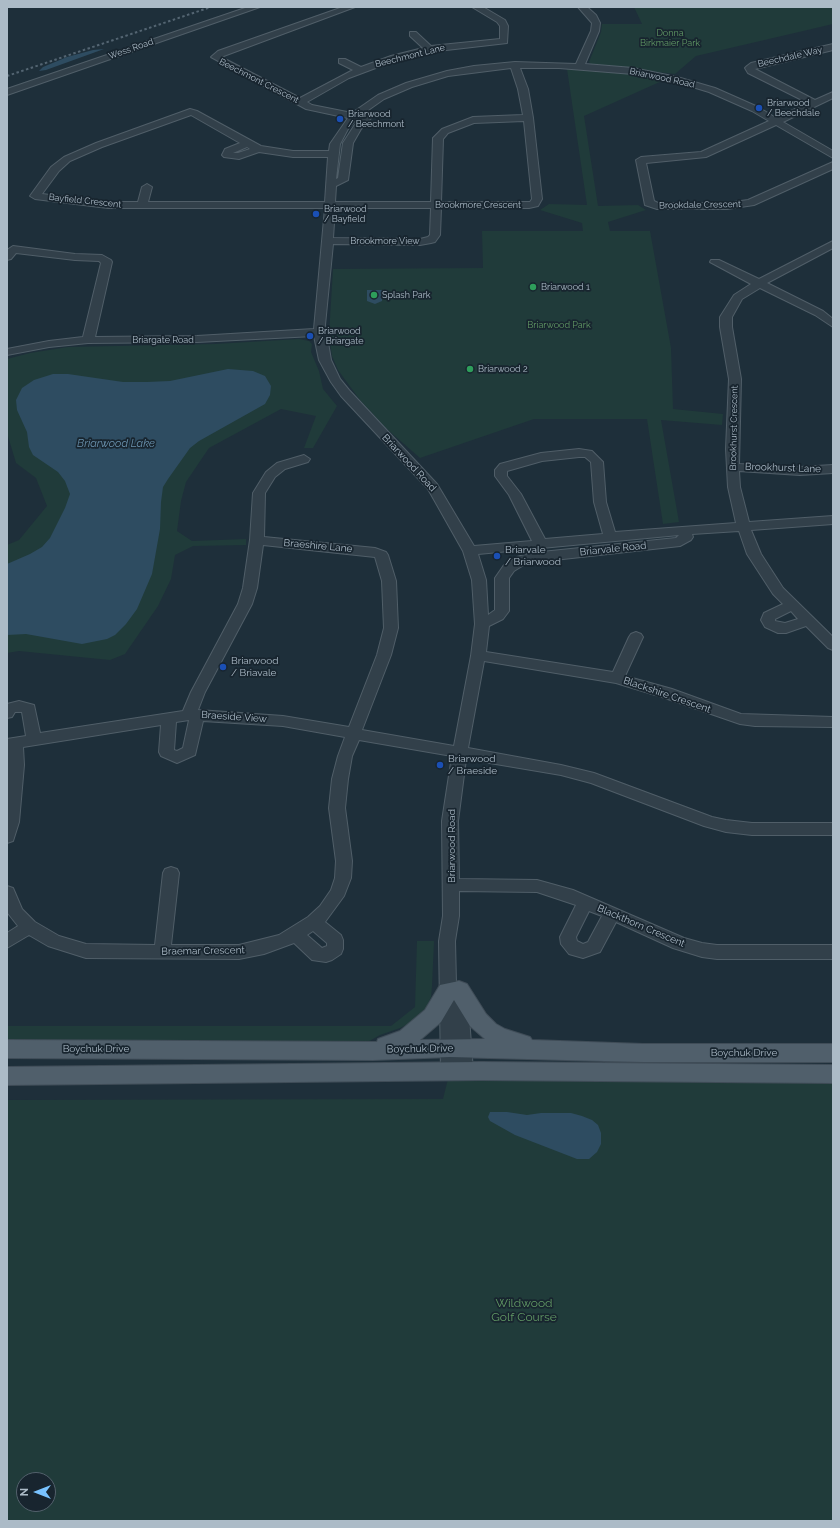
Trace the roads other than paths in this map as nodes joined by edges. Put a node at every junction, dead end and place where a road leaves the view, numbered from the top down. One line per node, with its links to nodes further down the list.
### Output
1 (256, 7): 13 (street, Wess Road)
2 (351, 7): 15 (street, Beechmont Crescent)
3 (476, 7): 7 (street, Beechmont Lane)
4 (582, 7): 10 (street)
5 (413, 34): 7 (street)
6 (833, 47): 16 (street, Beechdale Way)
7 (429, 49): 12 (street, Beechmont Lane)
8 (342, 61): 12 (street)
9 (515, 65): 10 (street, Briarwood Road); 11 (street, Briarwood Road); 18 (street, Brookmore Crescent)
10 (580, 66): 19 (street, Briarwood Road)
11 (474, 69): 17 (street, Briarwood Road); 25 (street, Briarwood Road)
12 (359, 70): 15 (street, Beechmont Lane)
13 (7, 92)
14 (833, 95): 16 (street)
15 (300, 102): 17 (street, Beechmont Crescent)
16 (815, 103): 19 (street)
17 (354, 116): 23 (street, Briarwood Road)
18 (528, 118): 28 (street); 28 (street, Brookmore Crescent)
19 (775, 121): 22 (street, Briarwood Road); 24 (street, Brookdale Crescent)
20 (248, 143): 21 (street, Bayfield Crescent); 21 (street); 29 (street, Bayfield Crescent)
21 (262, 150): 23 (street, Bayfield Crescent)
22 (833, 155)
23 (333, 157): 25 (street, Briarwood Road)
24 (833, 165)
25 (331, 184): 27 (street, Briarwood Road)
26 (147, 187): 29 (street)
27 (328, 205): 28 (street, Brookmore Crescent); 29 (street, Bayfield Crescent); 30 (street, Briarwood Road)
28 (436, 205): 30 (street, Brookmore View)
29 (142, 206)
30 (328, 241): 36 (street, Briarwood Road)
31 (833, 244): 34 (street, Brookhurst Crescent)
32 (9, 252): 37 (street)
33 (716, 262): 34 (street)
34 (760, 283): 35 (street); 40 (street, Brookhurst Crescent)
35 (833, 324)
36 (319, 332): 37 (street, Briargate Road); 48 (street, Briarwood Road)
37 (88, 340): 38 (street, Briargate Road)
38 (7, 352)
39 (304, 460): 46 (street)
40 (733, 467): 41 (street, Brookhurst Lane); 43 (street, Brookhurst Crescent)
41 (833, 469)
42 (833, 520): 43 (street, Briarvale Road)
43 (744, 528): 44 (street, Briarvale Road); 49 (street)
44 (684, 531): 45 (street, Briarvale Road); 51 (street, Briarvale Road)
45 (610, 536): 47 (street, Briarvale Road); 47 (street)
46 (256, 540): 57 (street); 60 (street, Braeshire Lane)
47 (540, 544): 48 (street, Briarvale Road)
48 (470, 551): 51 (street, Briarwood Road)
49 (792, 605): 50 (street); 50 (street)
50 (807, 621): 53 (street)
51 (482, 624): 54 (street, Briarwood Road)
52 (636, 637): 55 (street)
53 (833, 646)
54 (478, 656): 55 (street, Blackshire Crescent); 63 (street, Briarwood Road)
55 (617, 678): 59 (street, Blackshire Crescent)
56 (7, 713): 61 (street)
57 (193, 715): 58 (street, Braeside View); 58 (street); 60 (street, Braeside View)
58 (169, 718): 61 (street, Braeside View)
59 (833, 722)
60 (354, 734): 63 (street, Braeside View); 72 (street, Braemar Crescent)
61 (34, 739): 62 (street, Braeside View)
62 (11, 743): 65 (street)
63 (460, 752): 64 (street); 67 (street, Briarwood Road)
64 (833, 829)
65 (7, 837)
66 (171, 873): 76 (street)
67 (451, 885): 69 (street, Blackthorn Crescent); 78 (street, Briarwood Road)
68 (7, 892): 70 (street, Braemar Crescent)
69 (585, 902): 71 (street, Blackthorn Crescent); 71 (street)
70 (11, 914): 73 (street, Braemar Crescent)
71 (612, 914): 77 (street, Blackthorn Crescent)
72 (314, 922): 74 (street, Braemar Crescent); 74 (street)
73 (29, 927): 75 (street); 76 (street, Braemar Crescent)
74 (296, 935): 76 (street, Braemar Crescent)
75 (7, 941)
76 (162, 952)
77 (833, 952)
78 (453, 990): 79 (street, Briarwood Road); 81 (main road); 82 (main road)
79 (456, 1048): 81 (main road, Boychuk Drive); 82 (main road, Boychuk Drive); 84 (street, Briarwood Road)
80 (7, 1049): 81 (main road, Boychuk Drive)
81 (373, 1050)
82 (568, 1050): 83 (main road, Boychuk Drive)
83 (833, 1053)
84 (457, 1071): 85 (main road, Boychuk Drive); 86 (main road, Boychuk Drive)
85 (833, 1074)
86 (7, 1076)

